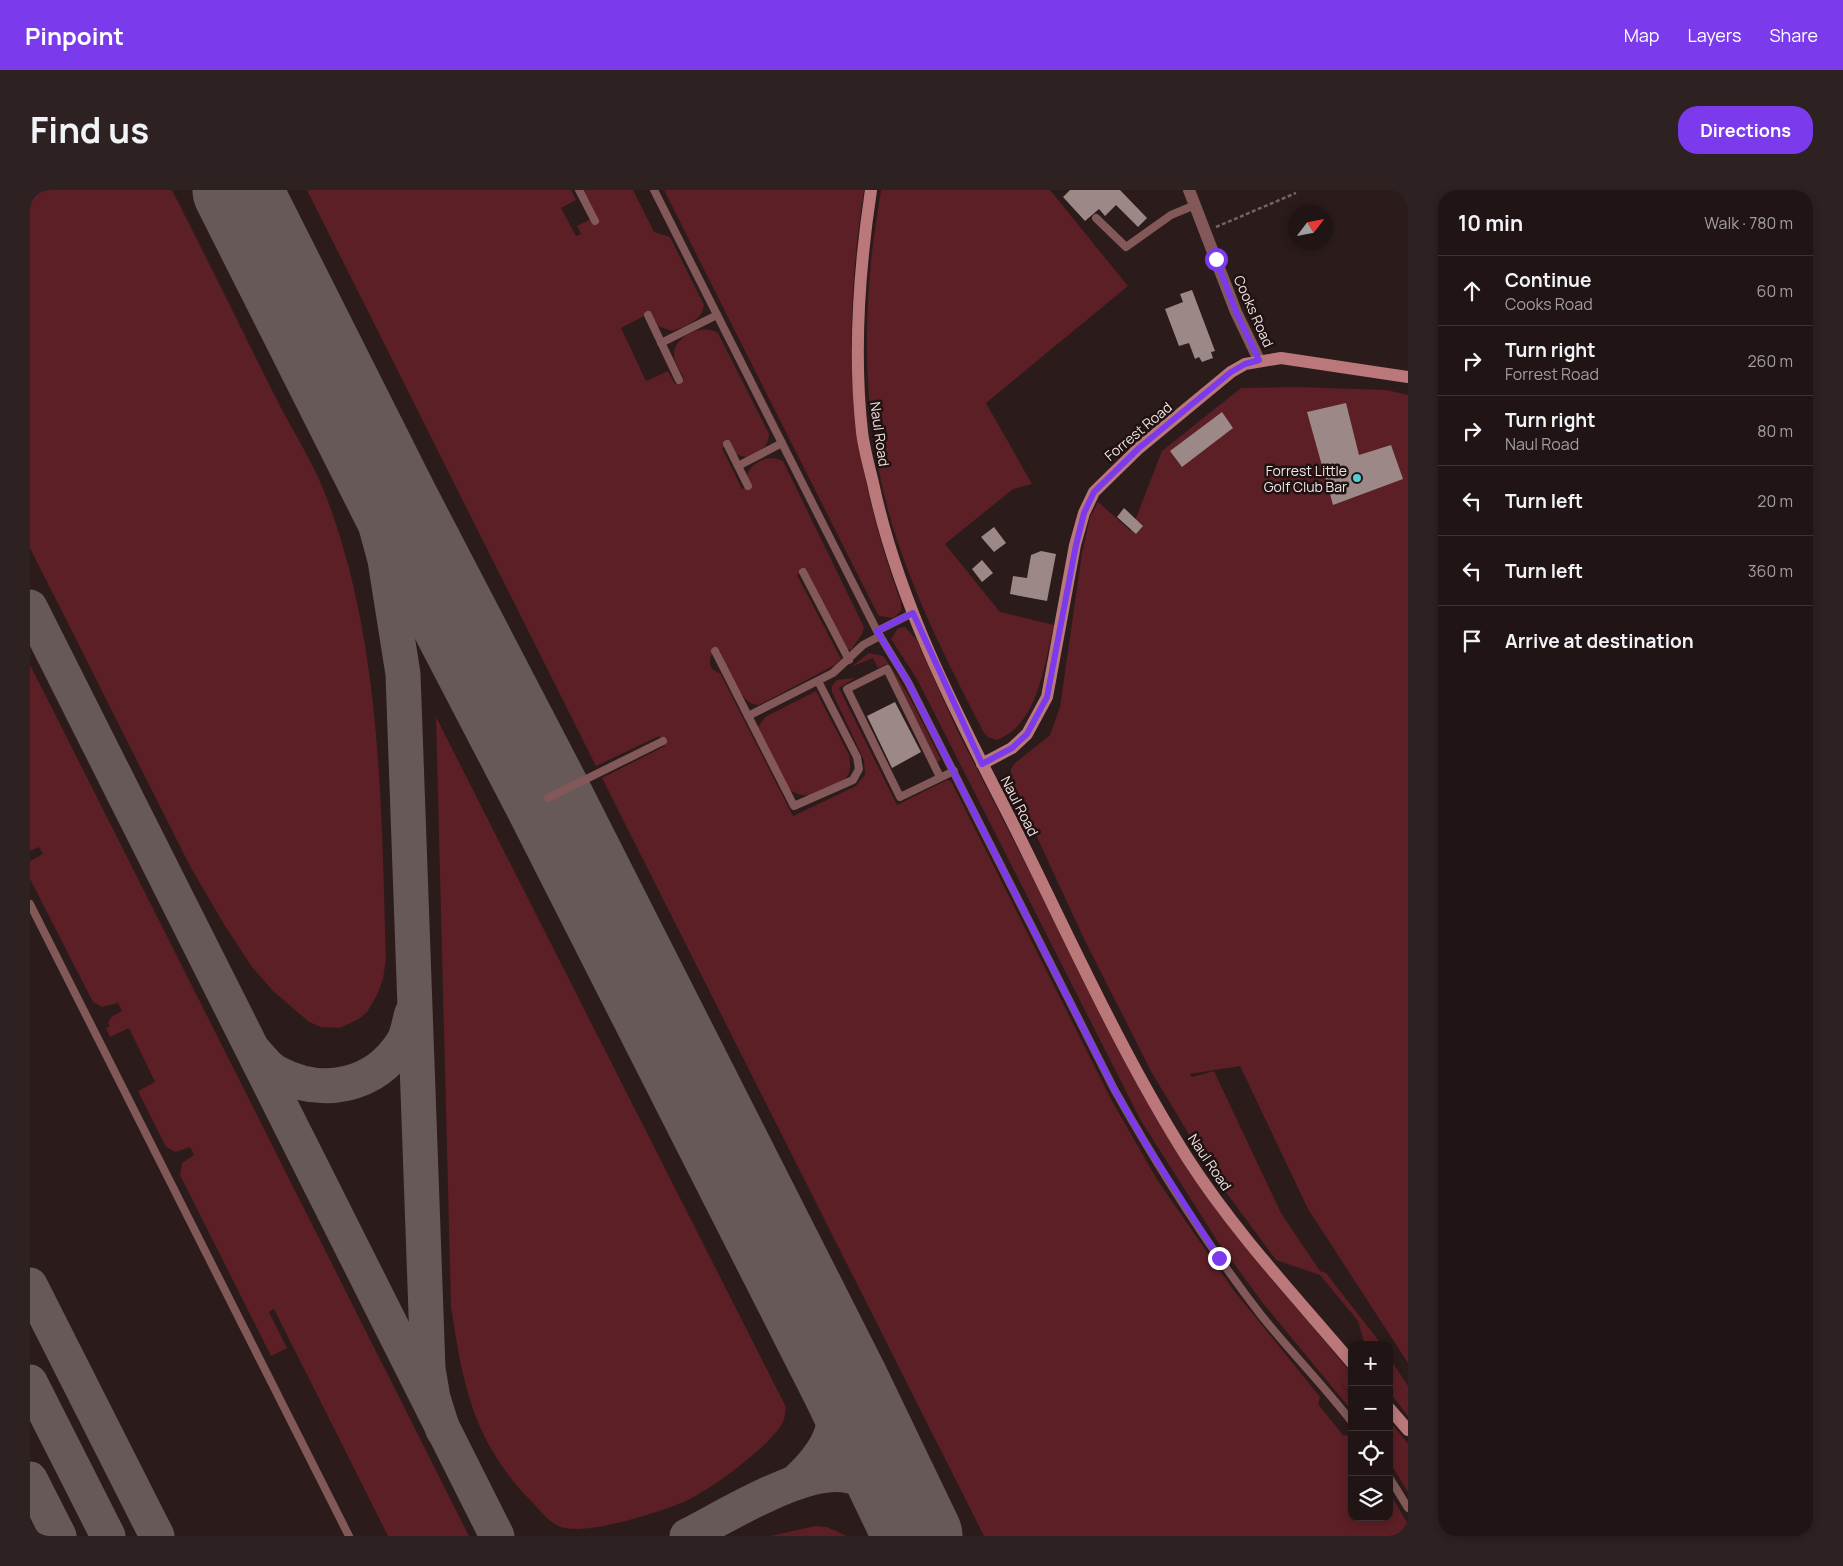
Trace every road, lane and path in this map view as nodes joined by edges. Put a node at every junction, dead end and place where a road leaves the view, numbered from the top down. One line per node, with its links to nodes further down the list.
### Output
1 (579, 190): 8 (lane)
2 (654, 190): 10 (lane)
3 (871, 190): 21 (street, Naul Road)
4 (1189, 190): 6 (street, Cooks Road)
5 (1296, 193): 9 (path)
6 (1195, 205): 7 (lane); 9 (street, Cooks Road)
7 (1096, 218)
8 (595, 221)
9 (1205, 232): 13 (street, Cooks Road)
10 (717, 315): 12 (lane); 16 (lane)
11 (648, 316): 12 (lane)
12 (661, 343): 15 (lane)
13 (1259, 360): 14 (street, Forrest Road); 28 (street, Forrest Road)
14 (1408, 377)
15 (679, 380)
16 (782, 443): 18 (lane); 22 (lane)
17 (727, 444): 18 (lane)
18 (738, 466): 19 (lane)
19 (748, 486)
20 (803, 572): 24 (lane)
21 (913, 613): 22 (lane); 28 (street, Naul Road)
22 (878, 633): 24 (lane); 29 (lane)
23 (715, 651): 26 (lane)
24 (849, 660): 25 (lane)
25 (818, 681): 26 (lane); 26 (lane)
26 (748, 716)
27 (663, 741): 31 (lane)
28 (982, 764): 33 (street, Naul Road)
29 (954, 771): 30 (lane); 35 (lane)
30 (940, 777): 30 (lane)
31 (548, 798)
32 (30, 904): 39 (lane)
33 (1348, 1359)
34 (1393, 1413): 36 (street)
35 (1348, 1417)
36 (1408, 1430)
37 (1393, 1484): 38 (lane)
38 (1408, 1508)
39 (349, 1536)

